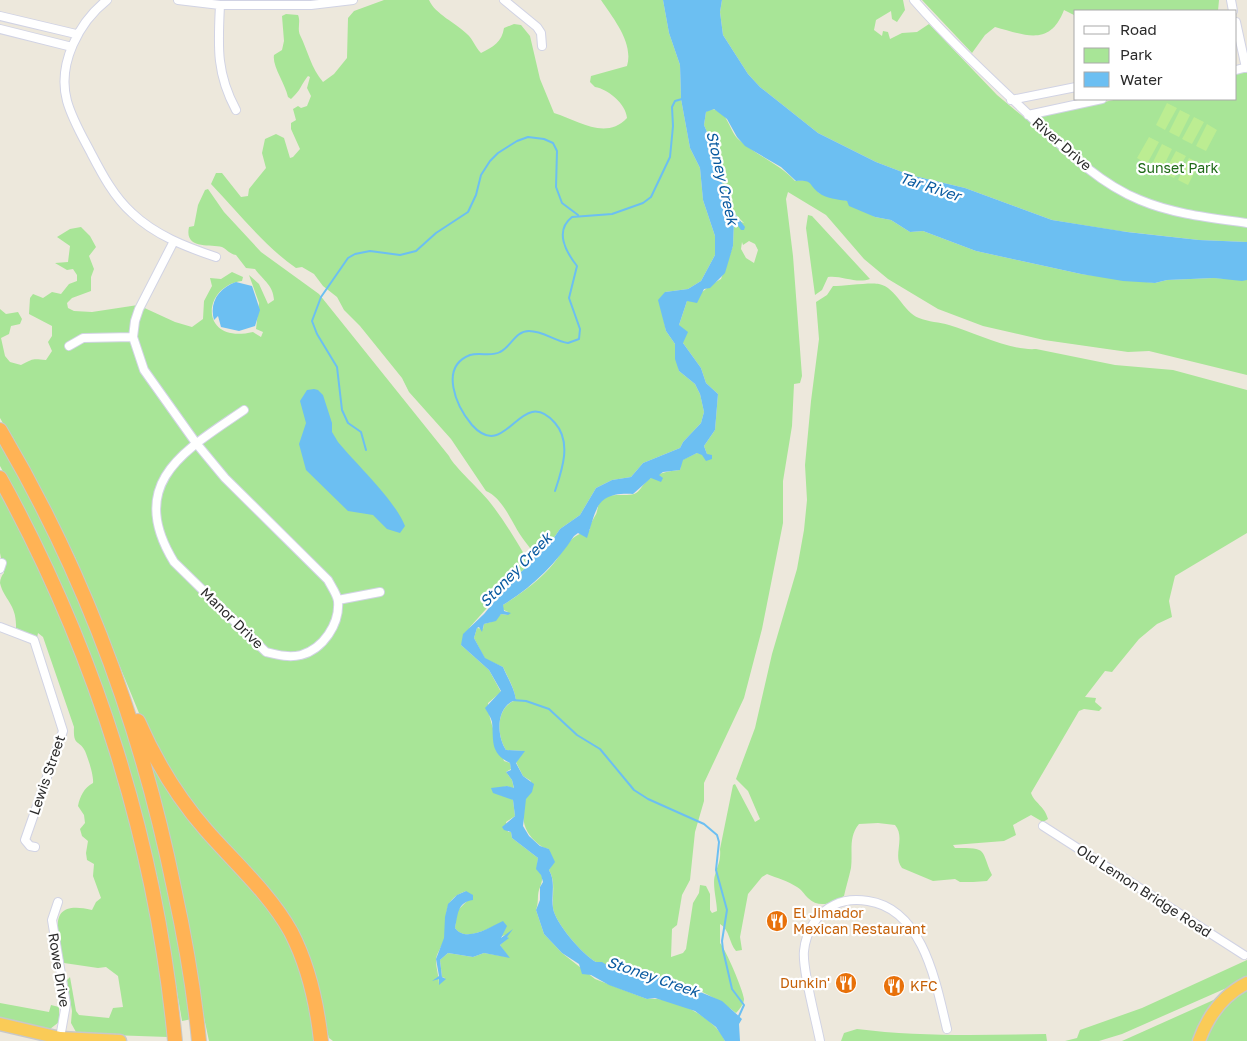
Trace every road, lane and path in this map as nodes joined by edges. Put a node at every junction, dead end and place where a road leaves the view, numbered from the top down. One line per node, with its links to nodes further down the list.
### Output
1 (107, 0): 10 (street)
2 (178, 0): 6 (street)
3 (353, 0): 6 (street)
4 (504, 0): 11 (street)
5 (914, 0): 16 (street, River Drive)
6 (220, 5): 18 (street)
7 (0, 16): 10 (street)
8 (1237, 27): 13 (street)
9 (0, 29): 12 (street)
10 (76, 34): 12 (street)
11 (542, 46)
12 (72, 47): 21 (street)
13 (1242, 51): 14 (street)
14 (1247, 68)
15 (1074, 87): 16 (street)
16 (1011, 100): 19 (street, River Drive)
17 (1097, 100): 19 (street)
18 (236, 110)
19 (1028, 115): 20 (street, River Drive)
20 (1247, 223)
21 (174, 241): 22 (street); 23 (street)
22 (216, 257)
23 (133, 337): 24 (street); 27 (street)
24 (69, 346)
25 (244, 410): 27 (street, Manor Drive)
26 (0, 430): 32 (highway)
27 (196, 443): 30 (street); 30 (street, Manor Drive)
28 (0, 478): 42 (highway)
29 (380, 592): 30 (street)
30 (338, 600)
31 (0, 627): 34 (street, Lewis Street)
32 (119, 684): 43 (highway); 44 (highway)
33 (1043, 826): 36 (street, Old Lemon Bridge Road)
34 (34, 847)
35 (58, 902): 40 (street, Rowe Drive)
36 (1244, 955)
37 (1247, 983): 46 (highway)
38 (0, 1024): 40 (highway)
39 (948, 1029): 45 (street)
40 (60, 1040): 41 (highway)
41 (120, 1041)
42 (175, 1041)
43 (199, 1041)
44 (321, 1041)
45 (820, 1041)
46 (1199, 1041)

